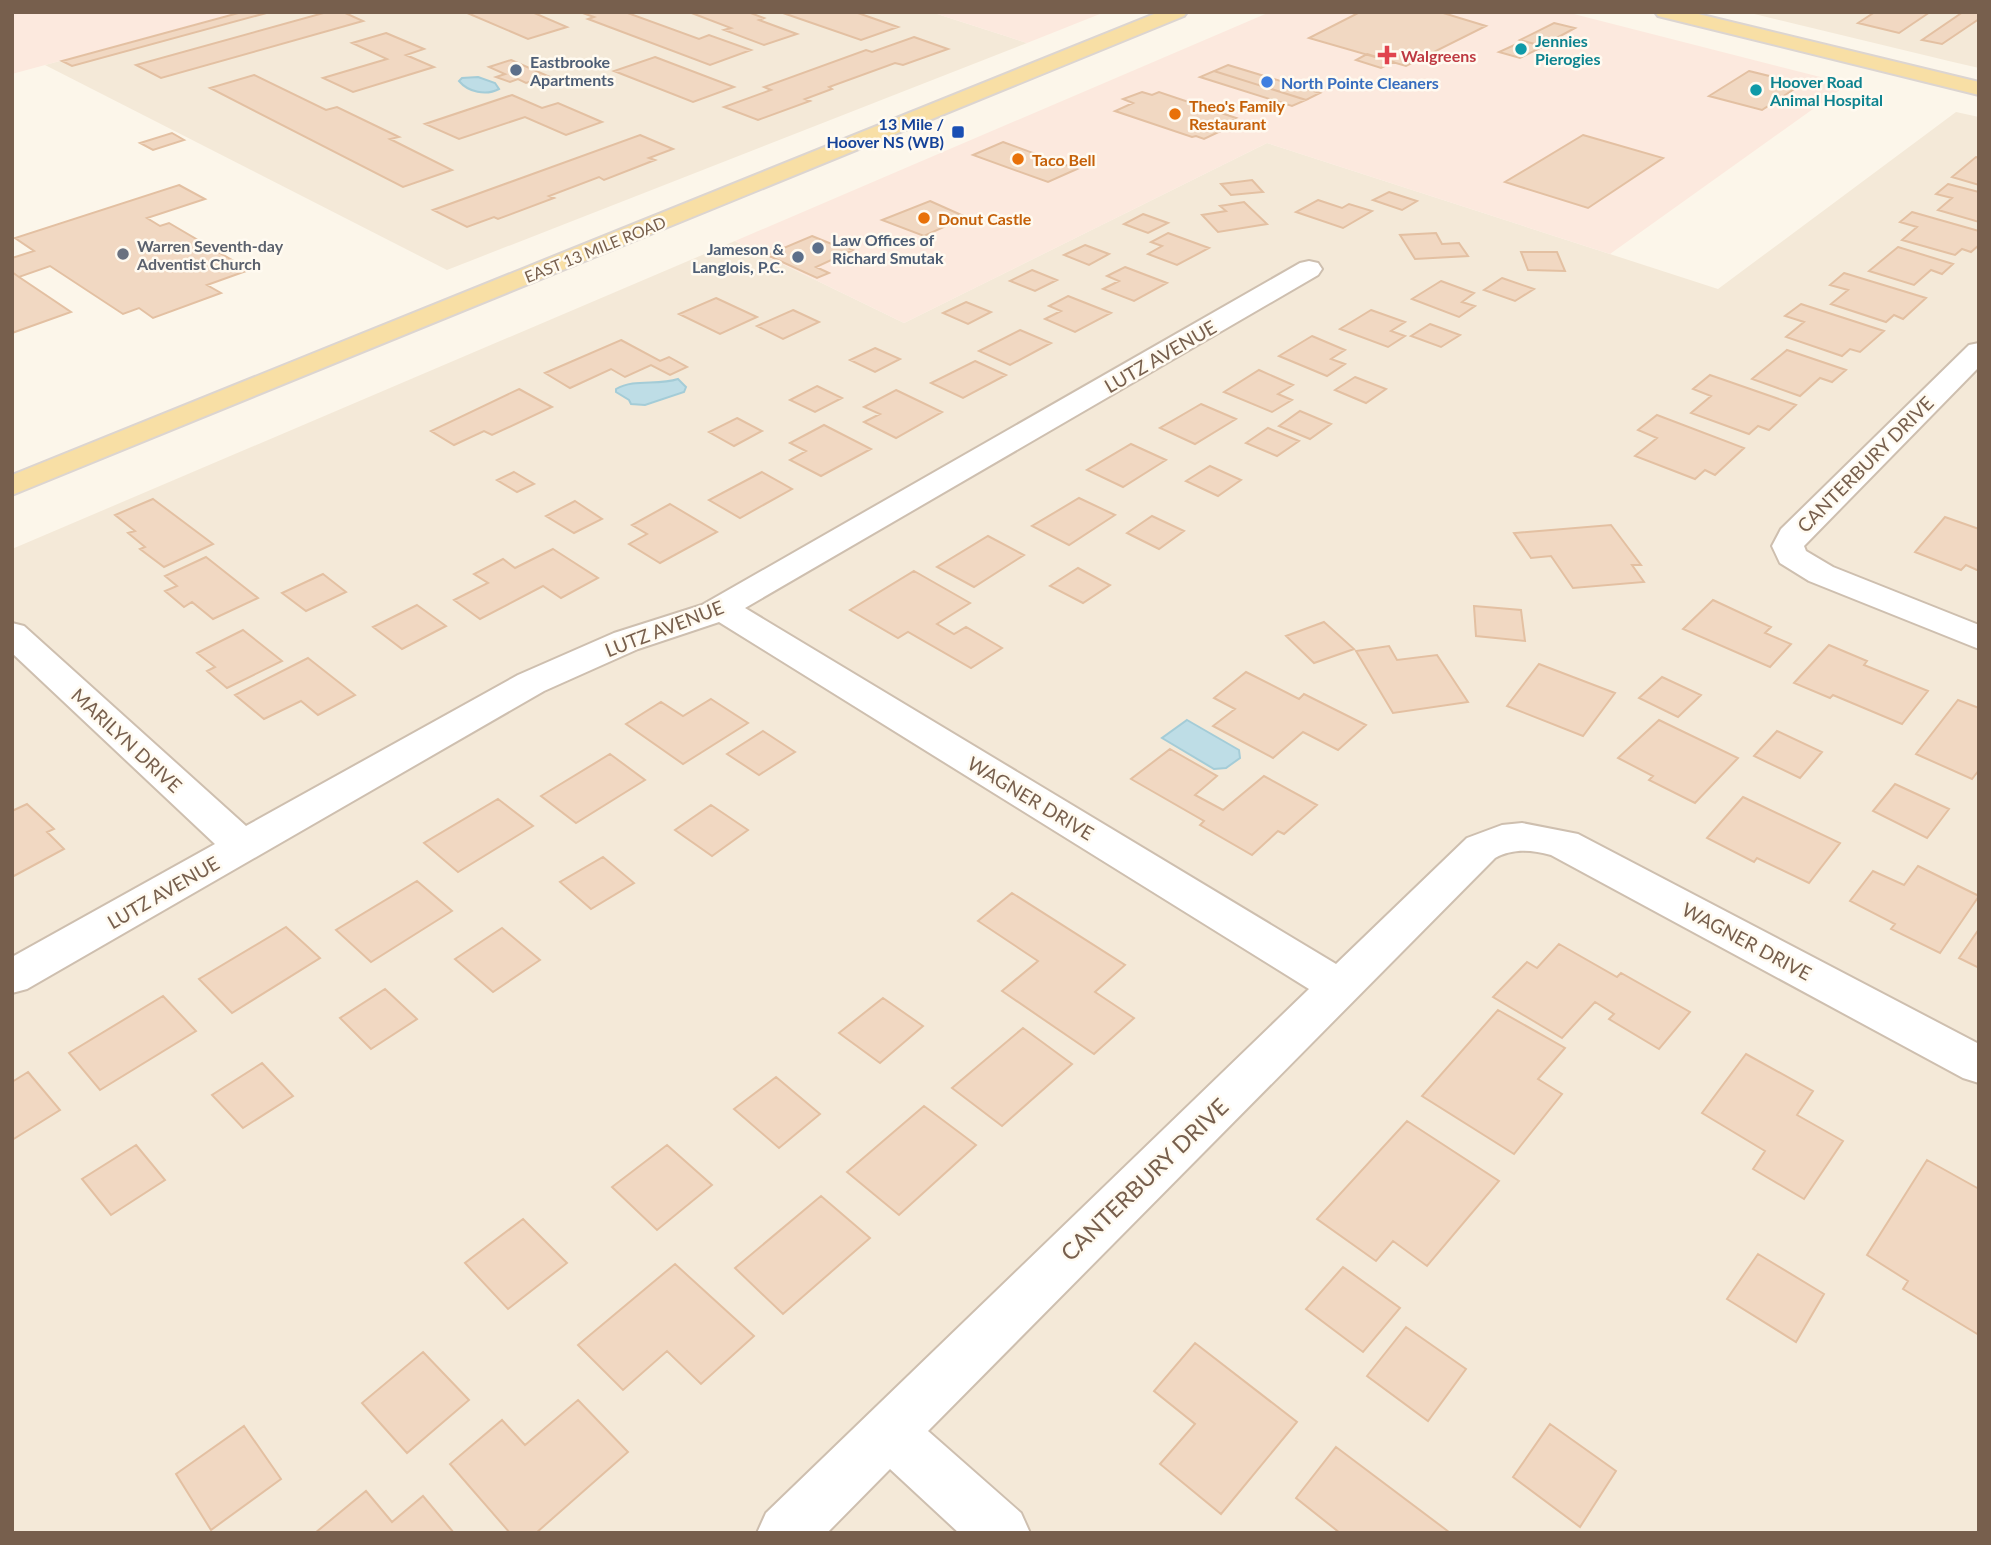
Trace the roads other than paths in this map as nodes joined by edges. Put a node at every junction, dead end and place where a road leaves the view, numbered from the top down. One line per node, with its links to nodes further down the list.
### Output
1 (1177, 12): 6 (main road, EAST 13 MILE ROAD)
2 (1665, 12): 3 (main road)
3 (1979, 89)
4 (1309, 269): 7 (street, LUTZ AVENUE)
5 (1979, 351): 9 (street, CANTERBURY DRIVE)
6 (12, 486)
7 (722, 608): 11 (street, LUTZ AVENUE); 13 (street, WAGNER DRIVE)
8 (12, 634): 11 (street, MARILYN DRIVE)
9 (1979, 638)
10 (1510, 836): 13 (street, CANTERBURY DRIVE); 14 (street, WAGNER DRIVE)
11 (243, 846): 12 (street, LUTZ AVENUE)
12 (12, 977)
13 (1340, 987): 15 (street, CANTERBURY DRIVE)
14 (1979, 1065)
15 (888, 1431): 16 (street, CANTERBURY DRIVE); 17 (street)
16 (786, 1533)
17 (1001, 1533)

